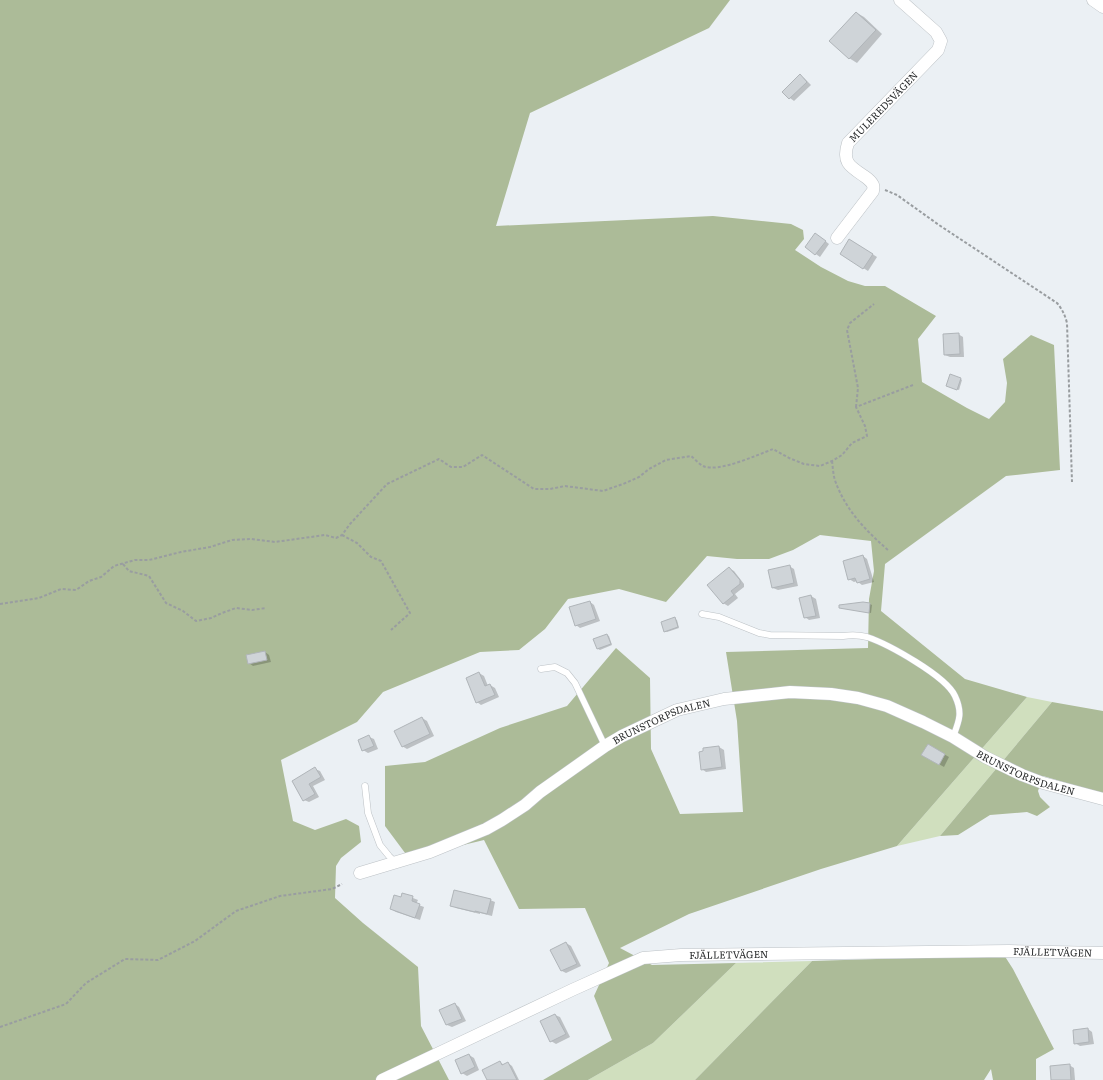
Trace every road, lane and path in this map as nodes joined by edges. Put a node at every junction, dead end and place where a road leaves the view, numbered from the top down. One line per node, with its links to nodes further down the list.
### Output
1 (900, 0): 4 (street, MULEREDSVÄGEN)
2 (1092, 0): 3 (street)
3 (1103, 7)
4 (873, 185): 5 (street); 10 (path)
5 (837, 238)
6 (874, 304): 8 (path)
7 (914, 385): 8 (path)
8 (856, 407): 9 (path)
9 (832, 461): 11 (path); 12 (path)
10 (1072, 482)
11 (342, 535): 13 (path); 17 (path)
12 (888, 550)
13 (123, 564): 14 (path); 15 (path)
14 (0, 604)
15 (266, 608)
16 (702, 614): 19 (lane)
17 (391, 630)
18 (541, 669): 20 (lane)
19 (953, 737): 20 (street, BRUNSTORPSDALEN); 22 (street, BRUNSTORPSDALEN)
20 (605, 746): 23 (street, BRUNSTORPSDALEN)
21 (365, 786): 23 (lane)
22 (1103, 799)
23 (395, 862): 24 (street, BRUNSTORPSDALEN)
24 (360, 873)
25 (342, 884): 27 (path)
26 (1103, 952): 28 (street, FJÄLLETVÄGEN)
27 (0, 1027)
28 (382, 1080)

